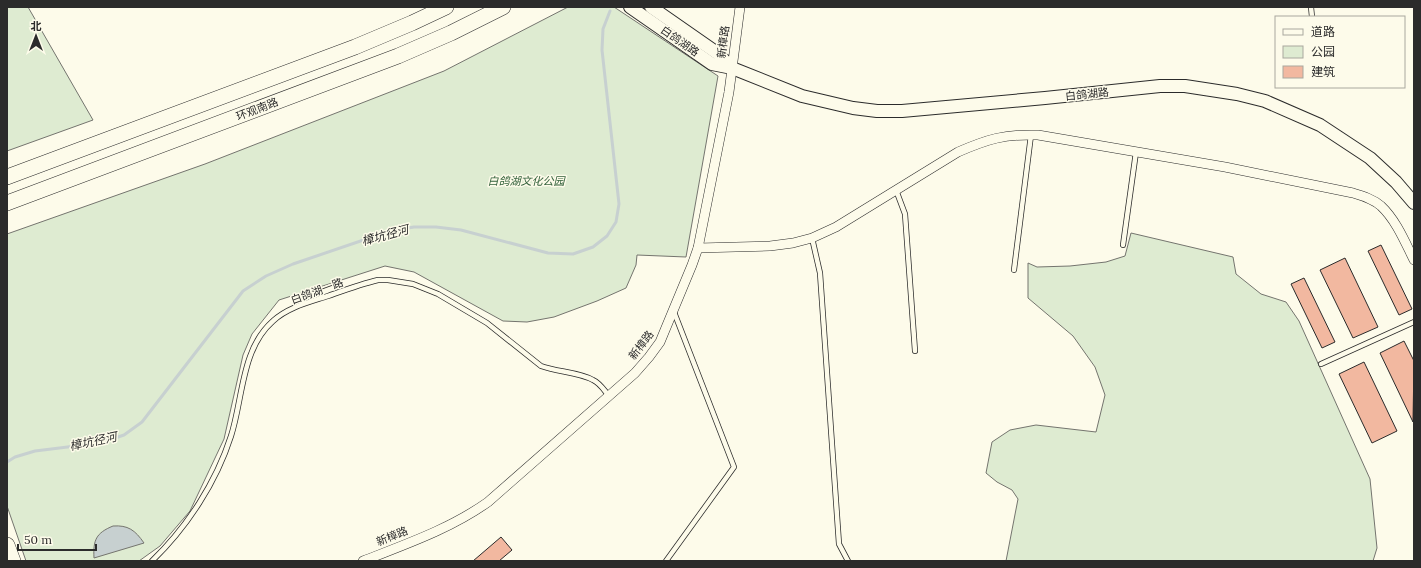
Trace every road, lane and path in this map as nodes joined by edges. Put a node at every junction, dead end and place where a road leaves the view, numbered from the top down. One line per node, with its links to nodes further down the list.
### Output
1 (446, 7): 9 (main road)
2 (503, 7): 11 (main road, 环观南路)
3 (630, 7): 6 (street, 白鸽湖路)
4 (651, 7): 6 (street, 白鸽湖路)
5 (740, 7): 6 (street, 新樟路)
6 (732, 68): 12 (street, 白鸽湖路); 15 (street, 新樟路)
7 (1031, 135): 8 (street); 10 (street); 17 (lane)
8 (1136, 152): 14 (lane); 16 (street)
9 (7, 177)
10 (896, 190): 13 (street); 20 (lane)
11 (7, 203)
12 (1414, 204)
13 (812, 238): 15 (street); 29 (lane)
14 (1123, 245)
15 (698, 248): 18 (street, 新樟路)
16 (1414, 260)
17 (1014, 270)
18 (673, 311): 22 (street, 新樟路); 28 (lane)
19 (1414, 322): 21 (lane)
20 (915, 351)
21 (1321, 364)
22 (608, 396): 24 (street, 新樟路); 26 (lane, 白鸽湖一路)
23 (7, 545): 25 (main road)
24 (385, 557): 27 (street, 新樟路)
25 (13, 561)
26 (152, 561)
27 (363, 561)
28 (666, 561)
29 (848, 561)

